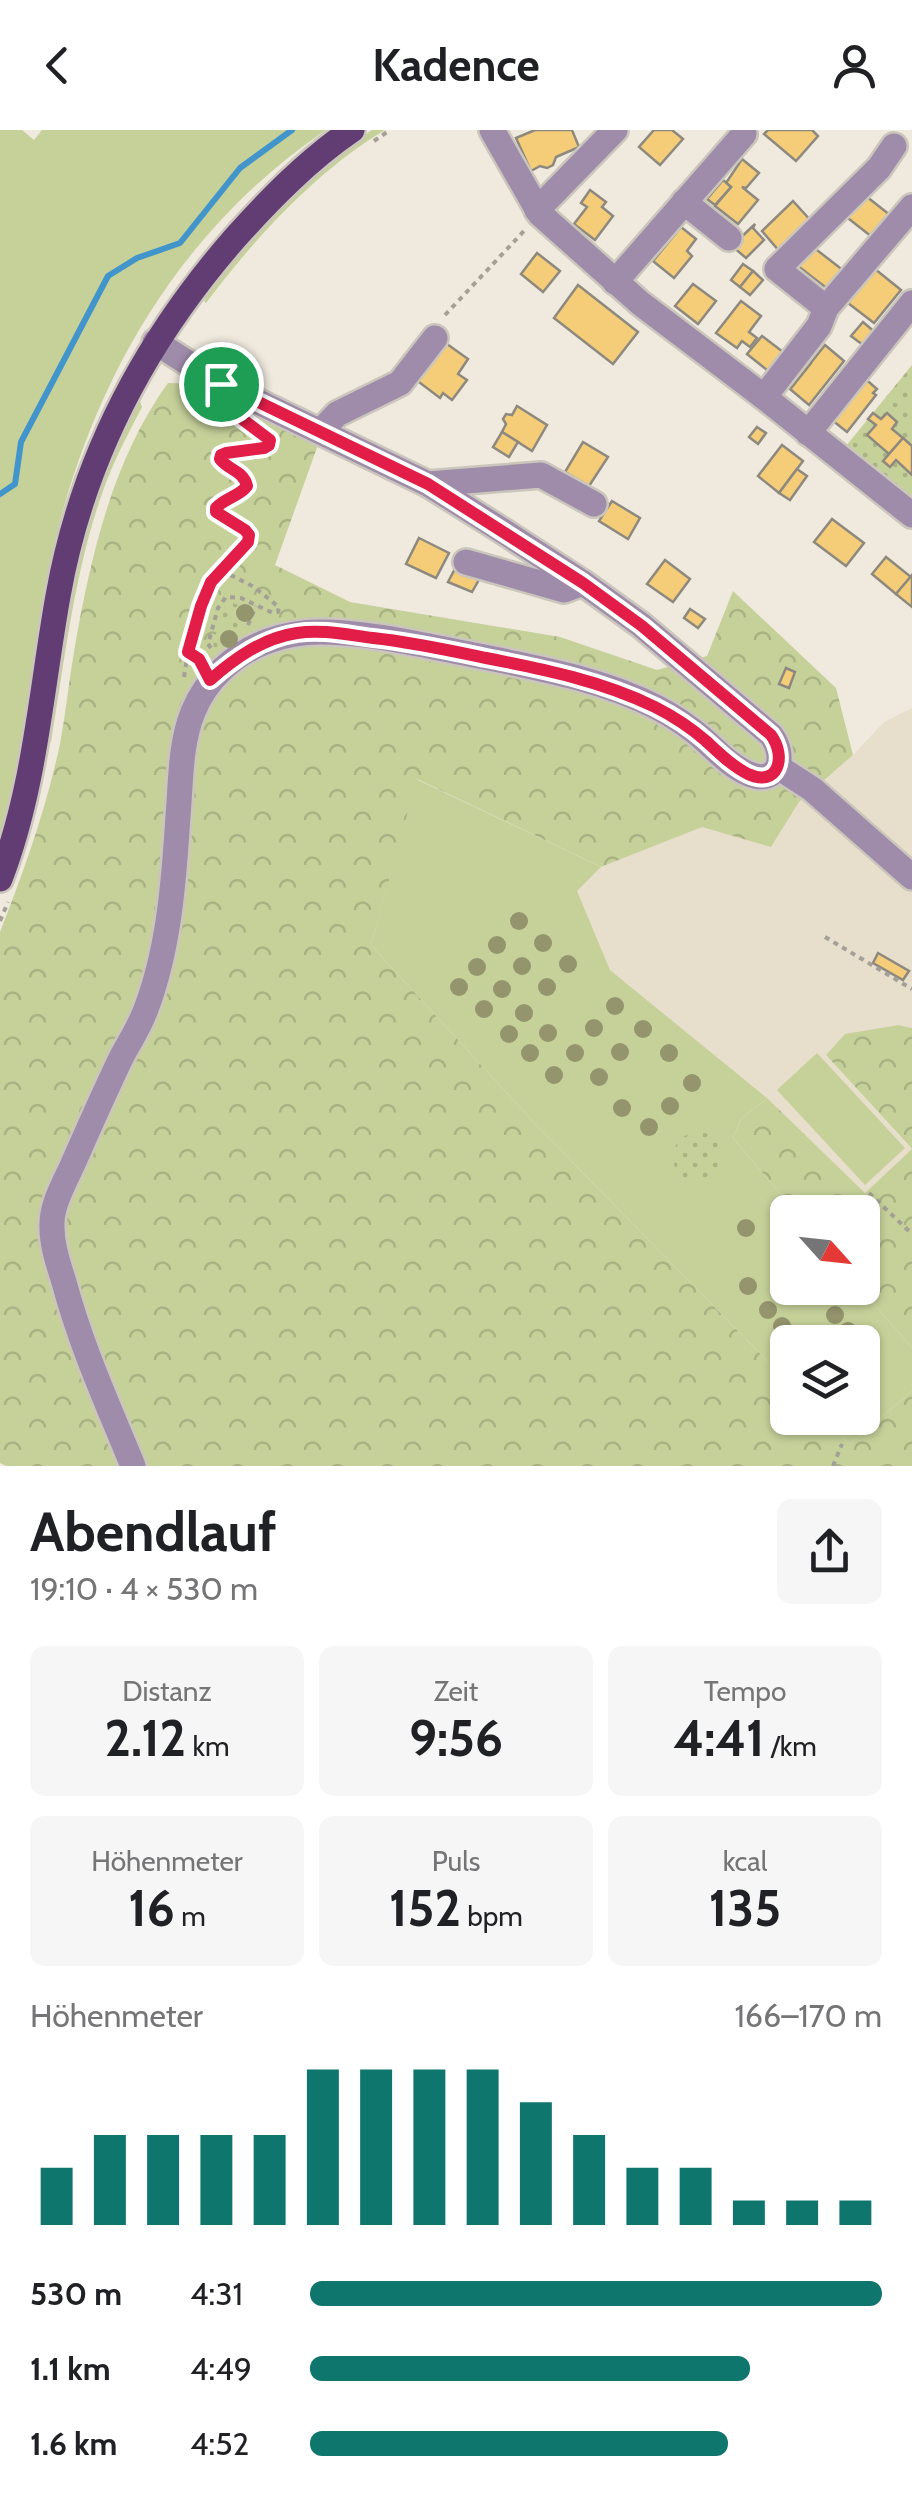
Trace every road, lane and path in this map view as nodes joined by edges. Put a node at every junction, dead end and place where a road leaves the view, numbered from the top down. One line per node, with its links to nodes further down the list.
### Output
1 (390, 130): 5 (path)
2 (492, 130): 9 (street)
3 (615, 130): 9 (street)
4 (744, 134): 7 (street)
5 (361, 138): 15 (main road)
6 (894, 146): 13 (street)
7 (684, 202): 10 (street); 11 (street)
8 (912, 207): 13 (street)
9 (538, 212): 11 (street); 14 (path)
10 (729, 238)
11 (614, 282): 16 (street)
12 (912, 303): 19 (street)
13 (826, 308): 16 (street)
14 (435, 338): 18 (street)
15 (156, 342): 18 (street); 29 (main road)
16 (764, 397): 19 (street)
17 (250, 426): 24 (path)
18 (320, 431): 20 (street)
19 (808, 433): 22 (street)
20 (428, 484): 21 (street); 25 (street)
21 (594, 504)
22 (910, 510)
23 (466, 562): 25 (street)
24 (221, 570): 26 (path); 26 (path)
25 (583, 583): 27 (street)
26 (208, 675): 27 (street); 36 (street)
27 (778, 767): 28 (street)
28 (912, 877)
29 (6, 884): 30 (path)
30 (0, 921)
31 (825, 937): 32 (path)
32 (912, 990)
33 (869, 1193): 34 (path)
34 (912, 1234)
35 (842, 1444): 37 (path)
36 (133, 1466)
37 (833, 1466)

